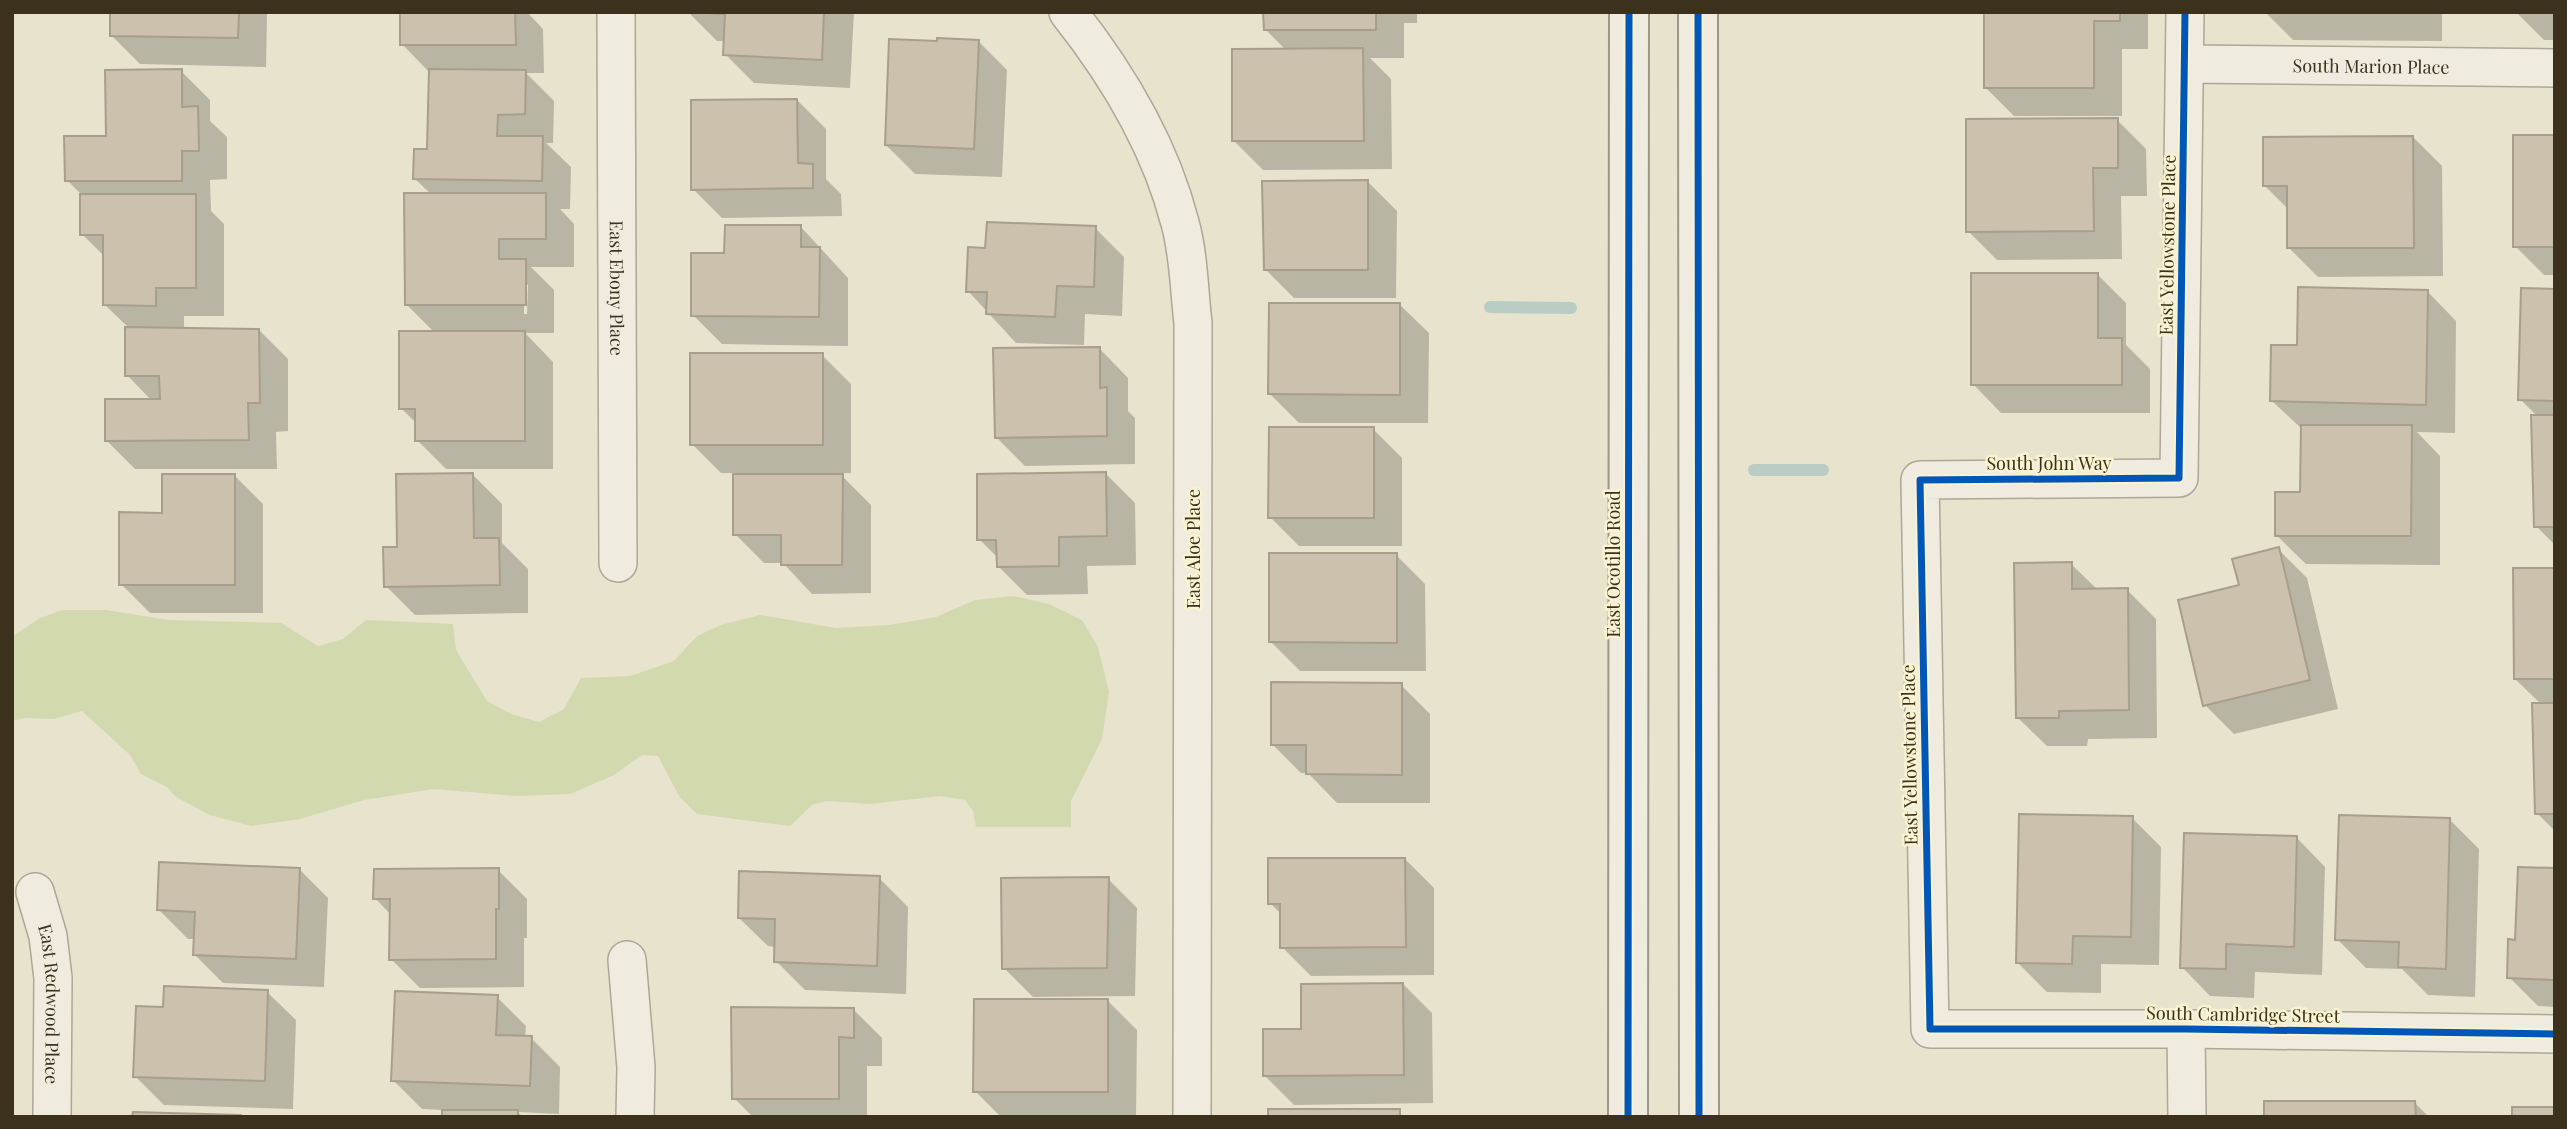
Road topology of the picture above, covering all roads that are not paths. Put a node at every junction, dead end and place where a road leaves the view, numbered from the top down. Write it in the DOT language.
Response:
graph roads {
  1 [pos="616,12"];
  2 [pos="1068,12"];
  3 [pos="1629,12"];
  4 [pos="1698,12"];
  5 [pos="2185,12"];
  6 [pos="2185,64"];
  7 [pos="2555,68"];
  8 [pos="2179,478"];
  9 [pos="1920,480"];
  10 [pos="618,563"];
  11 [pos="35,892"];
  12 [pos="627,960"];
  13 [pos="1930,1029"];
  14 [pos="2186,1029"];
  15 [pos="2555,1034"];
  16 [pos="52,1117"];
  17 [pos="635,1117"];
  18 [pos="1192,1117"];
  19 [pos="1628,1117"];
  20 [pos="1699,1117"];
  21 [pos="2187,1117"];
  1 -- 10 [label="street, East Ebony Place"];
  2 -- 18 [label="street, East Aloe Place"];
  3 -- 19 [label="main road, East Ocotillo Road"];
  4 -- 20 [label="main road"];
  5 -- 6 [label="street, East Yellowstone Place"];
  6 -- 7 [label="street, South Marion Place"];
  6 -- 8 [label="street, East Yellowstone Place"];
  8 -- 9 [label="street, South John Way"];
  9 -- 13 [label="street, East Yellowstone Place"];
  11 -- 16 [label="street, East Redwood Place"];
  12 -- 17 [label="street"];
  13 -- 14 [label="street, South Cambridge Street"];
  14 -- 15 [label="street, South Cambridge Street"];
  14 -- 21 [label="street"];
}
